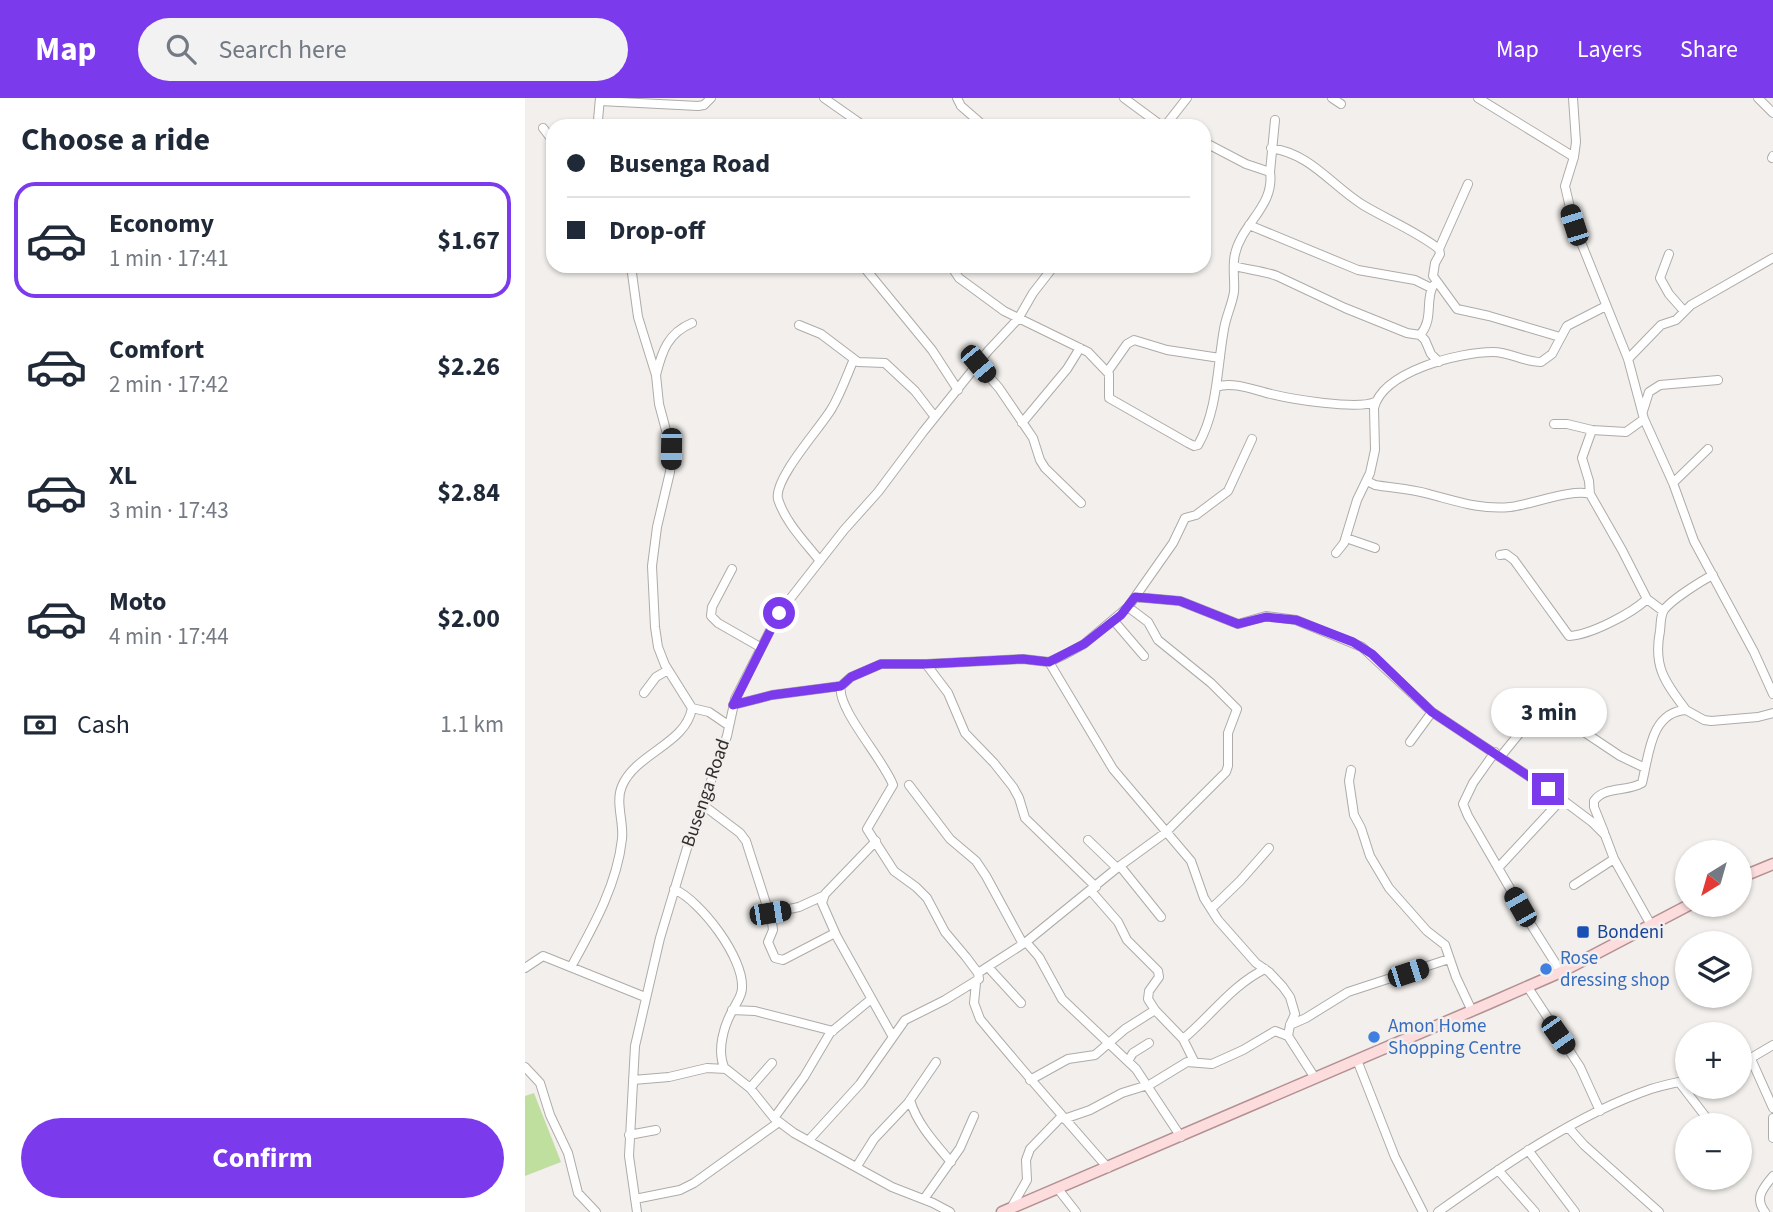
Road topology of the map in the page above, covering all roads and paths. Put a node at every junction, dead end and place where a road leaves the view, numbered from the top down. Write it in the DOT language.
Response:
graph roads {
  1 [pos="711,98"];
  2 [pos="957,98"];
  3 [pos="1124,98"];
  4 [pos="1187,98"];
  5 [pos="1332,98"];
  6 [pos="1478,98"];
  7 [pos="1573,98"];
  8 [pos="1758,98"];
  9 [pos="600,99"];
  10 [pos="828,99"];
  11 [pos="1341,104"];
  12 [pos="1773,113"];
  13 [pos="600,119"];
  14 [pos="854,119"];
  15 [pos="976,119"];
  16 [pos="1160,119"];
  17 [pos="1172,119"];
  18 [pos="1275,120"];
  19 [pos="543,128"];
  20 [pos="546,132"];
  21 [pos="1211,146"];
  22 [pos="1271,148"];
  23 [pos="1574,157"];
  24 [pos="1270,172"];
  25 [pos="1468,184"];
  26 [pos="1249,225"];
  27 [pos="1439,249"];
  28 [pos="1669,254"];
  29 [pos="1773,258"];
  30 [pos="1234,266"];
  31 [pos="632,273"];
  32 [pos="869,273"];
  33 [pos="957,273"];
  34 [pos="1049,273"];
  35 [pos="1435,287"];
  36 [pos="1606,306"];
  37 [pos="1684,311"];
  38 [pos="1018,319"];
  39 [pos="692,323"];
  40 [pos="799,325"];
  41 [pos="1420,335"];
  42 [pos="1560,337"];
  43 [pos="1080,348"];
  44 [pos="1220,358"];
  45 [pos="854,359"];
  46 [pos="1629,359"];
  47 [pos="1439,362"];
  48 [pos="978,364"];
  49 [pos="1108,372"];
  50 [pos="656,375"];
  51 [pos="1718,380"];
  52 [pos="1216,387"];
  53 [pos="958,390"];
  54 [pos="1375,402"];
  55 [pos="1644,416"];
  56 [pos="935,417"];
  57 [pos="1022,423"];
  58 [pos="1553,424"];
  59 [pos="1592,430"];
  60 [pos="1252,439"];
  61 [pos="1708,449"];
  62 [pos="1367,481"];
  63 [pos="1673,483"];
  64 [pos="1590,494"];
  65 [pos="1081,503"];
  66 [pos="1346,538"];
  67 [pos="1375,548"];
  68 [pos="1336,553"];
  69 [pos="1500,555"];
  70 [pos="820,561"];
  71 [pos="732,569"];
  72 [pos="1713,575"];
  73 [pos="1135,597"];
  74 [pos="1647,599"];
  75 [pos="1128,607"];
  76 [pos="1663,611"];
  77 [pos="1114,621"];
  78 [pos="761,647"];
  79 [pos="1144,656"];
  80 [pos="1049,662"];
  81 [pos="926,664"];
  82 [pos="667,670"];
  83 [pos="841,686"];
  84 [pos="644,692"];
  85 [pos="1773,694"];
  86 [pos="733,705"];
  87 [pos="692,708"];
  88 [pos="1686,710"];
  89 [pos="1432,712"];
  90 [pos="1773,713"];
  91 [pos="728,725"];
  92 [pos="1410,742"];
  93 [pos="1498,754"];
  94 [pos="1646,768"];
  95 [pos="1351,770"];
  96 [pos="909,785"];
  97 [pos="1562,799"];
  98 [pos="703,805"];
  99 [pos="1165,833"];
  100 [pos="1605,835"];
  101 [pos="1088,840"];
  102 [pos="876,841"];
  103 [pos="1269,848"];
  104 [pos="1614,859"];
  105 [pos="1773,864"];
  106 [pos="1118,867"];
  107 [pos="1498,867"];
  108 [pos="1752,873"];
  109 [pos="1574,885"];
  110 [pos="1093,889"];
  111 [pos="674,890"];
  112 [pos="825,894"];
  113 [pos="1211,909"];
  114 [pos="1675,912"];
  115 [pos="770,913"];
  116 [pos="1161,917"];
  117 [pos="1651,925"];
  118 [pos="835,933"];
  119 [pos="1024,943"];
  120 [pos="1449,959"];
  121 [pos="571,967"];
  122 [pos="988,967"];
  123 [pos="525,968"];
  124 [pos="1265,969"];
  125 [pos="1561,972"];
  126 [pos="977,978"];
  127 [pos="1527,986"];
  128 [pos="645,998"];
  129 [pos="870,1000"];
  130 [pos="1021,1003"];
  131 [pos="732,1010"];
  132 [pos="1155,1010"];
  133 [pos="1472,1011"];
  134 [pos="1290,1025"];
  135 [pos="833,1031"];
  136 [pos="893,1037"];
  137 [pos="1289,1037"];
  138 [pos="1183,1040"];
  139 [pos="1109,1042"];
  140 [pos="1149,1043"];
  141 [pos="1773,1045"];
  142 [pos="1752,1058"];
  143 [pos="1128,1060"];
  144 [pos="1357,1060"];
  145 [pos="1193,1061"];
  146 [pos="1752,1061"];
  147 [pos="936,1062"];
  148 [pos="772,1063"];
  149 [pos="525,1067"];
  150 [pos="726,1069"];
  151 [pos="1315,1078"];
  152 [pos="633,1080"];
  153 [pos="1030,1080"];
  154 [pos="1675,1083"];
  155 [pos="1147,1085"];
  156 [pos="750,1088"];
  157 [pos="909,1100"];
  158 [pos="1773,1108"];
  159 [pos="1600,1111"];
  160 [pos="974,1116"];
  161 [pos="1063,1118"];
  162 [pos="1773,1118"];
  163 [pos="777,1120"];
  164 [pos="1568,1127"];
  165 [pos="656,1130"];
  166 [pos="629,1135"];
  167 [pos="1181,1137"];
  168 [pos="1773,1138"];
  169 [pos="809,1140"];
  170 [pos="1528,1150"];
  171 [pos="951,1162"];
  172 [pos="857,1166"];
  173 [pos="1108,1168"];
  174 [pos="1498,1170"];
  175 [pos="1773,1176"];
  176 [pos="1058,1189"];
  177 [pos="635,1199"];
  178 [pos="924,1199"];
  179 [pos="1011,1210"];
  180 [pos="596,1212"];
  181 [pos="637,1212"];
  182 [pos="950,1212"];
  183 [pos="1076,1212"];
  184 [pos="1423,1212"];
  185 [pos="1439,1212"];
  186 [pos="1535,1212"];
  187 [pos="1575,1212"];
  188 [pos="1659,1212"];
  189 [pos="1765,1212"];
  1 -- 9 [label="street"];
  2 -- 15 [label="street"];
  3 -- 16 [label="street"];
  4 -- 17 [label="street"];
  5 -- 11 [label="street"];
  6 -- 23 [label="street"];
  7 -- 23 [label="street"];
  8 -- 12 [label="street"];
  9 -- 13 [label="street"];
  10 -- 14 [label="street"];
  18 -- 22 [label="street"];
  19 -- 20 [label="street"];
  21 -- 24 [label="street"];
  22 -- 24 [label="street"];
  22 -- 27 [label="street"];
  23 -- 36 [label="street"];
  24 -- 26 [label="street"];
  25 -- 27 [label="street"];
  26 -- 30 [label="street"];
  26 -- 35 [label="street"];
  27 -- 35 [label="street"];
  28 -- 37 [label="street"];
  29 -- 37 [label="street"];
  30 -- 41 [label="street"];
  30 -- 44 [label="street"];
  31 -- 50 [label="street"];
  32 -- 53 [label="street"];
  33 -- 38 [label="street"];
  34 -- 38 [label="street, Busenga Road"];
  35 -- 41 [label="street"];
  35 -- 42 [label="street"];
  36 -- 42 [label="street"];
  36 -- 46 [label="street"];
  37 -- 46 [label="street"];
  38 -- 43 [label="street"];
  38 -- 48 [label="street, Busenga Road"];
  39 -- 50 [label="street"];
  40 -- 45 [label="street"];
  41 -- 47 [label="street"];
  42 -- 47 [label="street"];
  43 -- 49 [label="street"];
  43 -- 57 [label="street"];
  44 -- 49 [label="street"];
  44 -- 52 [label="street"];
  45 -- 56 [label="street"];
  45 -- 70 [label="street"];
  46 -- 55 [label="street"];
  47 -- 54 [label="street"];
  48 -- 53 [label="street, Busenga Road"];
  48 -- 57 [label="street"];
  49 -- 52 [label="street"];
  50 -- 82 [label="street"];
  51 -- 55 [label="street"];
  52 -- 54 [label="street"];
  53 -- 56 [label="street, Busenga Road"];
  54 -- 62 [label="street"];
  55 -- 59 [label="street"];
  55 -- 63 [label="street"];
  56 -- 70 [label="street, Busenga Road"];
  57 -- 65 [label="street"];
  58 -- 59 [label="street"];
  59 -- 64 [label="street"];
  60 -- 73 [label="street"];
  61 -- 63 [label="street"];
  62 -- 64 [label="street"];
  62 -- 66 [label="street"];
  63 -- 72 [label="street"];
  64 -- 74 [label="street"];
  66 -- 67 [label="street"];
  66 -- 68 [label="street"];
  69 -- 74 [label="street"];
  70 -- 78 [label="street, Busenga Road"];
  71 -- 78 [label="street"];
  72 -- 76 [label="street"];
  72 -- 85 [label="street"];
  73 -- 75 [label="street"];
  73 -- 89 [label="street"];
  74 -- 76 [label="street"];
  75 -- 77 [label="street"];
  75 -- 99 [label="street"];
  76 -- 88 [label="street"];
  77 -- 79 [label="street"];
  77 -- 80 [label="street"];
  78 -- 86 [label="street, Busenga Road"];
  80 -- 81 [label="street"];
  80 -- 99 [label="street"];
  81 -- 83 [label="street"];
  81 -- 110 [label="street"];
  82 -- 84 [label="street"];
  82 -- 87 [label="street"];
  83 -- 86 [label="street"];
  83 -- 102 [label="street"];
  86 -- 91 [label="street, Busenga Road"];
  87 -- 91 [label="street"];
  87 -- 121 [label="street"];
  88 -- 90 [label="street"];
  88 -- 94 [label="street"];
  89 -- 92 [label="street"];
  89 -- 93 [label="street"];
  91 -- 98 [label="street, Busenga Road"];
  93 -- 94 [label="street"];
  93 -- 97 [label="street"];
  93 -- 107 [label="street"];
  94 -- 100 [label="street"];
  95 -- 120 [label="street"];
  96 -- 119 [label="street"];
  97 -- 100 [label="street"];
  97 -- 107 [label="street"];
  98 -- 111 [label="street, Busenga Road"];
  98 -- 115 [label="street"];
  99 -- 106 [label="street"];
  99 -- 113 [label="street"];
  100 -- 104 [label="street"];
  101 -- 106 [label="street"];
  102 -- 112 [label="street"];
  102 -- 126 [label="street"];
  103 -- 113 [label="street"];
  104 -- 109 [label="street"];
  104 -- 117 [label="street"];
  105 -- 108 [label="main road"];
  106 -- 110 [label="street"];
  106 -- 116 [label="street"];
  107 -- 125 [label="street"];
  110 -- 119 [label="street"];
  110 -- 132 [label="street"];
  111 -- 128 [label="street, Busenga Road"];
  111 -- 131 [label="street"];
  112 -- 115 [label="street"];
  112 -- 118 [label="street"];
  113 -- 124 [label="street"];
  114 -- 117 [label="main road"];
  115 -- 118 [label="street"];
  117 -- 125 [label="main road"];
  118 -- 129 [label="street"];
  119 -- 122 [label="street"];
  119 -- 139 [label="street"];
  120 -- 133 [label="street"];
  120 -- 134 [label="street"];
  121 -- 123 [label="street"];
  121 -- 128 [label="street"];
  122 -- 126 [label="street"];
  122 -- 130 [label="street"];
  124 -- 134 [label="street"];
  124 -- 138 [label="street"];
  125 -- 127 [label="main road"];
  126 -- 136 [label="street"];
  126 -- 153 [label="street"];
  127 -- 133 [label="main road"];
  127 -- 159 [label="street"];
  128 -- 152 [label="street, Busenga Road"];
  129 -- 135 [label="street"];
  129 -- 136 [label="street"];
  131 -- 135 [label="street"];
  131 -- 150 [label="street"];
  132 -- 138 [label="street"];
  132 -- 139 [label="street"];
  133 -- 144 [label="main road"];
  134 -- 137 [label="street"];
  135 -- 163 [label="street"];
  136 -- 169 [label="street"];
  137 -- 145 [label="street"];
  137 -- 151 [label="street"];
  138 -- 145 [label="street"];
  139 -- 143 [label="street"];
  139 -- 153 [label="street"];
  140 -- 143 [label="street"];
  141 -- 142 [label="street"];
  143 -- 155 [label="street"];
  144 -- 151 [label="main road"];
  144 -- 184 [label="street"];
  145 -- 155 [label="street"];
  146 -- 158 [label="street"];
  147 -- 157 [label="street"];
  148 -- 156 [label="street"];
  149 -- 180 [label="street"];
  150 -- 152 [label="street"];
  150 -- 156 [label="street"];
  151 -- 167 [label="main road"];
  152 -- 166 [label="street, Busenga Road"];
  153 -- 161 [label="street"];
  154 -- 159 [label="street"];
  155 -- 161 [label="street"];
  155 -- 167 [label="street"];
  156 -- 163 [label="street"];
  157 -- 171 [label="street"];
  157 -- 172 [label="street"];
  159 -- 164 [label="street"];
  160 -- 171 [label="street"];
  161 -- 173 [label="street"];
  161 -- 179 [label="street"];
  162 -- 168 [label="street"];
  163 -- 169 [label="street"];
  163 -- 177 [label="street"];
  164 -- 170 [label="street"];
  164 -- 188 [label="street"];
  165 -- 166 [label="street"];
  166 -- 177 [label="street, Busenga Road"];
  167 -- 173 [label="main road"];
  169 -- 172 [label="street"];
  170 -- 174 [label="street"];
  170 -- 187 [label="street"];
  171 -- 178 [label="street"];
  172 -- 178 [label="street"];
  173 -- 176 [label="main road"];
  174 -- 185 [label="street"];
  174 -- 186 [label="street"];
  175 -- 189 [label="street"];
  176 -- 179 [label="main road"];
  176 -- 183 [label="street"];
  177 -- 181 [label="street, Busenga Road"];
  178 -- 182 [label="street"];
}
